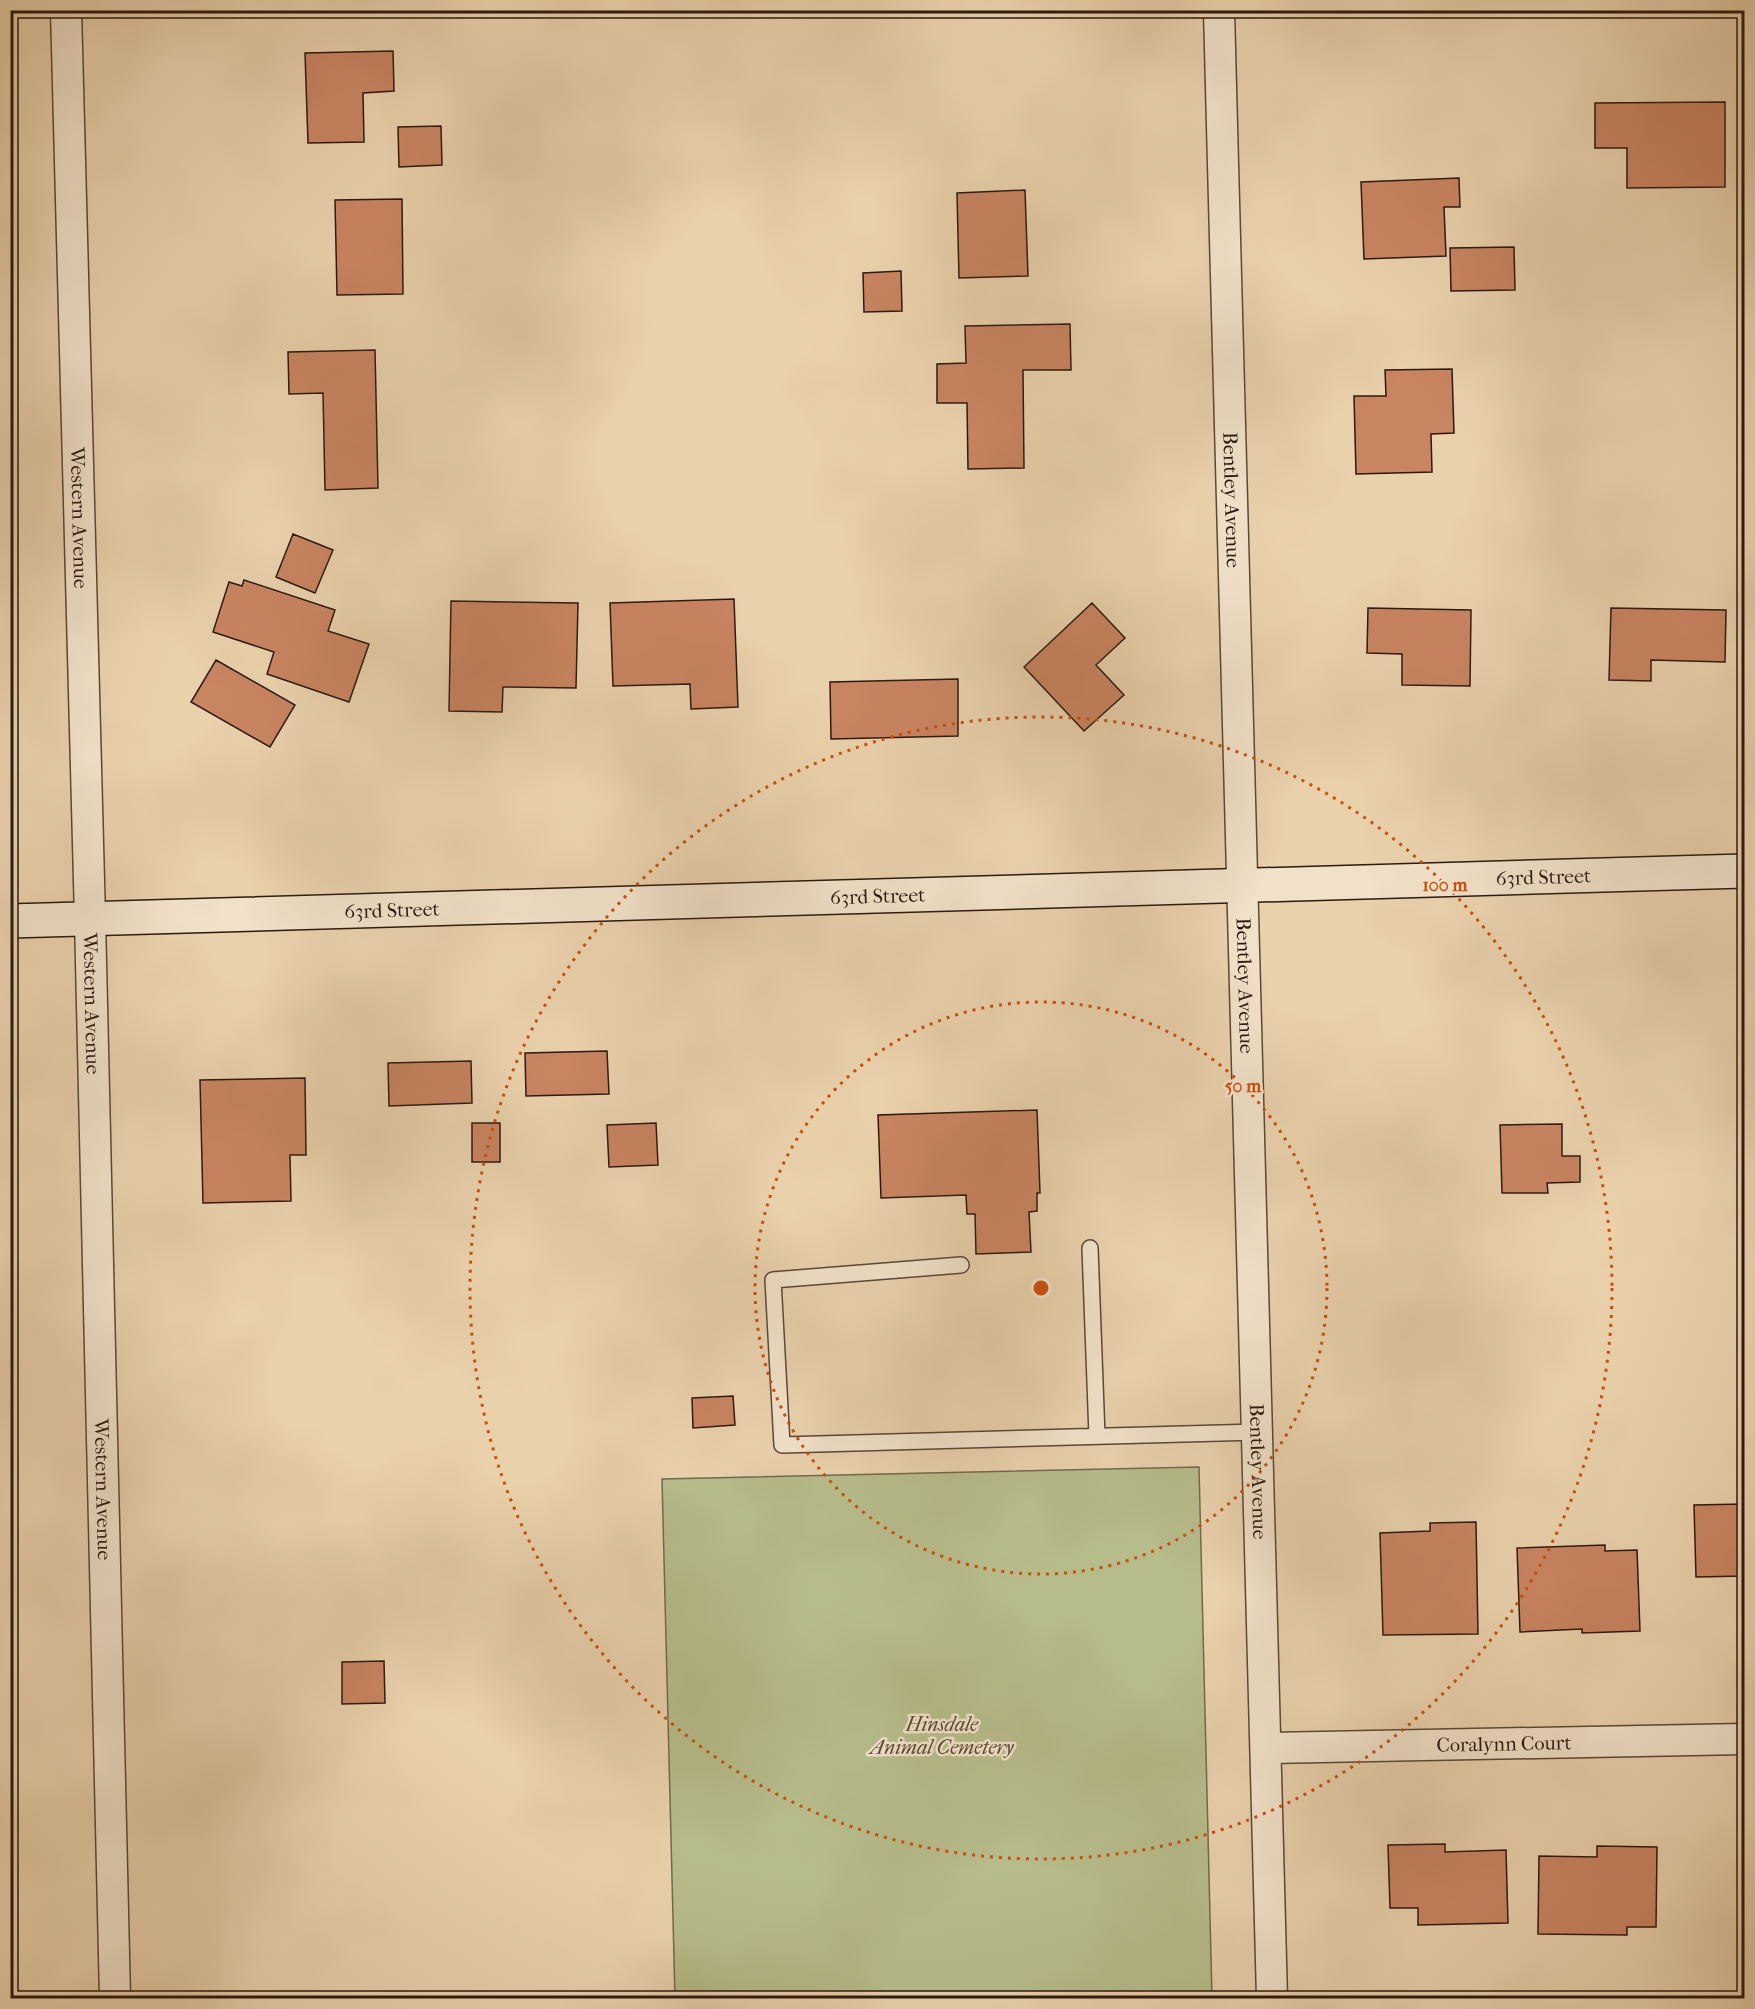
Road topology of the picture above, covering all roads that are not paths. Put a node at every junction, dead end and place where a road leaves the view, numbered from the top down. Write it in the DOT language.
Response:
graph roads {
  1 [pos="66,10"];
  2 [pos="1219,10"];
  3 [pos="1744,872"];
  4 [pos="1242,886"];
  5 [pos="90,919"];
  6 [pos="10,921"];
  7 [pos="1090,1248"];
  8 [pos="961,1265"];
  9 [pos="1258,1432"];
  10 [pos="1097,1436"];
  11 [pos="1744,1739"];
  12 [pos="1266,1748"];
  13 [pos="115,1998"];
  14 [pos="1272,1998"];
  1 -- 5 [label="street, Western Avenue"];
  2 -- 4 [label="street, Bentley Avenue"];
  3 -- 4 [label="main road, 63rd Street"];
  4 -- 5 [label="main road, 63rd Street"];
  4 -- 9 [label="street, Bentley Avenue"];
  5 -- 6 [label="main road, 63rd Street"];
  5 -- 13 [label="street, Western Avenue"];
  7 -- 10 [label="lane"];
  8 -- 10 [label="lane"];
  9 -- 10 [label="lane"];
  9 -- 12 [label="street, Bentley Avenue"];
  11 -- 12 [label="street, Coralynn Court"];
  12 -- 14 [label="street, Bentley Avenue"];
}
